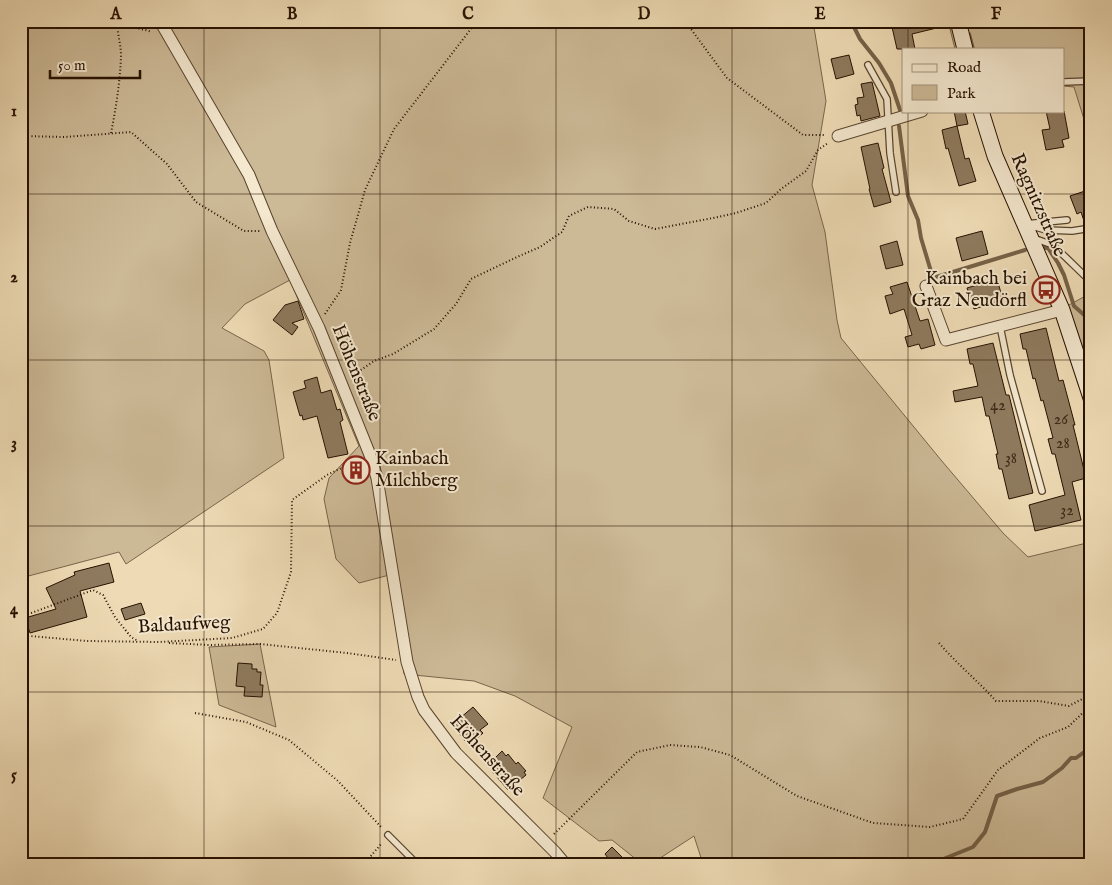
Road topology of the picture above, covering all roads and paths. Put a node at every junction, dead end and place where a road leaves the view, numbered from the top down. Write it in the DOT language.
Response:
graph roads {
  1 [pos="108,21"];
  2 [pos="160,21"];
  3 [pos="477,21"];
  4 [pos="685,21"];
  5 [pos="958,21"];
  6 [pos="117,25"];
  7 [pos="169,38"];
  8 [pos="965,48"];
  9 [pos="868,65"];
  10 [pos="1091,81"];
  11 [pos="1064,82"];
  12 [pos="919,112"];
  13 [pos="981,112"];
  14 [pos="888,121"];
  15 [pos="111,133"];
  16 [pos="21,136"];
  17 [pos="838,136"];
  18 [pos="896,192"];
  19 [pos="1067,220"];
  20 [pos="1091,228"];
  21 [pos="1028,230"];
  22 [pos="272,231"];
  23 [pos="1091,280"];
  24 [pos="926,286"];
  25 [pos="1062,310"];
  26 [pos="1000,326"];
  27 [pos="319,328"];
  28 [pos="341,383"];
  29 [pos="1091,398"];
  30 [pos="370,455"];
  31 [pos="1042,491"];
  32 [pos="21,622"];
  33 [pos="21,628"];
  34 [pos="1091,630"];
  35 [pos="30,636"];
  36 [pos="21,637"];
  37 [pos="140,642"];
  38 [pos="159,642"];
  39 [pos="939,643"];
  40 [pos="1091,650"];
  41 [pos="407,662"];
  42 [pos="1091,678"];
  43 [pos="1091,705"];
  44 [pos="195,713"];
  45 [pos="388,835"];
  46 [pos="545,842"];
  47 [pos="364,864"];
  48 [pos="417,864"];
  49 [pos="565,864"];
  1 -- 6 [label="path"];
  2 -- 7 [label="street, Höhenstraße"];
  3 -- 27 [label="path"];
  4 -- 17 [label="path"];
  5 -- 8 [label="main road"];
  6 -- 7 [label="path"];
  6 -- 15 [label="path"];
  7 -- 22 [label="street, Höhenstraße"];
  9 -- 14 [label="lane"];
  10 -- 11 [label="lane"];
  12 -- 14 [label="street"];
  13 -- 21 [label="main road, Ragnitzstraße"];
  14 -- 17 [label="street"];
  14 -- 18 [label="lane"];
  15 -- 16 [label="path"];
  15 -- 22 [label="path"];
  17 -- 28 [label="path"];
  19 -- 21 [label="lane"];
  20 -- 21 [label="lane"];
  21 -- 23 [label="lane"];
  21 -- 25 [label="main road, Ragnitzstraße"];
  22 -- 27 [label="street, Höhenstraße"];
  24 -- 26 [label="street"];
  25 -- 26 [label="street"];
  25 -- 29 [label="main road, Ragnitzstraße"];
  26 -- 31 [label="lane"];
  27 -- 28 [label="street, Höhenstraße"];
  28 -- 30 [label="street, Höhenstraße"];
  30 -- 38 [label="path, Baldaufweg"];
  30 -- 41 [label="street, Höhenstraße"];
  32 -- 37 [label="path"];
  33 -- 35 [label="path"];
  34 -- 40 [label="path"];
  35 -- 36 [label="path, Baldaufweg"];
  35 -- 37 [label="path, Baldaufweg"];
  37 -- 38 [label="path, Baldaufweg"];
  38 -- 41 [label="path"];
  39 -- 42 [label="path"];
  41 -- 46 [label="street, Höhenstraße"];
  43 -- 46 [label="path"];
  44 -- 45 [label="path"];
  45 -- 47 [label="path"];
  45 -- 48 [label="lane"];
  46 -- 49 [label="street, Höhenstraße"];
}
